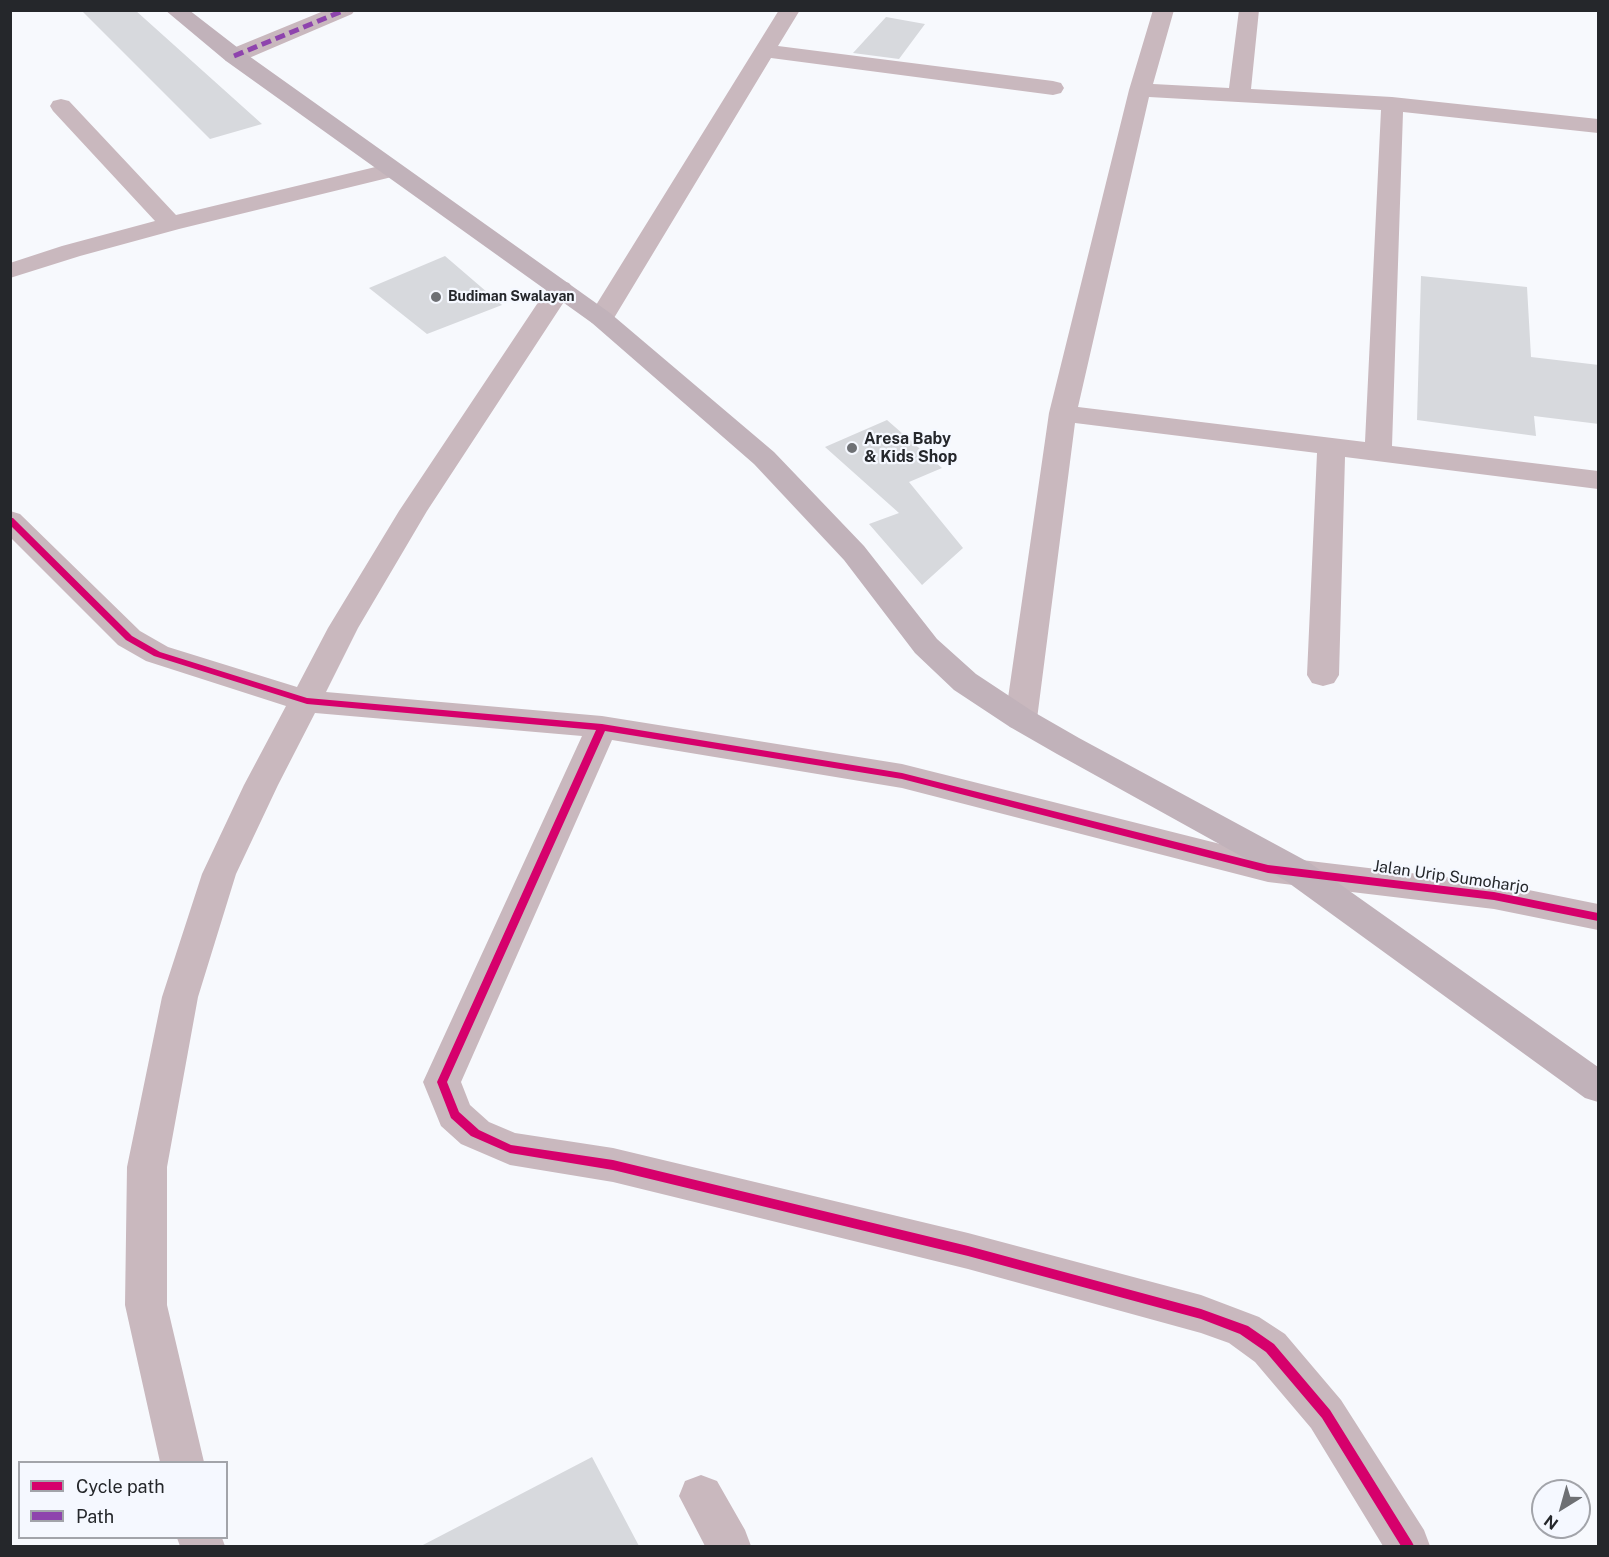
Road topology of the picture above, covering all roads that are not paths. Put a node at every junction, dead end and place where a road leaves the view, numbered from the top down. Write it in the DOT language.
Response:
graph roads {
  1 [pos="175,10"];
  2 [pos="345,10"];
  3 [pos="790,10"];
  4 [pos="1164,10"];
  5 [pos="1249,10"];
  6 [pos="765,51"];
  7 [pos="234,56"];
  8 [pos="1053,88"];
  9 [pos="1140,90"];
  10 [pos="1239,96"];
  11 [pos="1392,104"];
  12 [pos="61,106"];
  13 [pos="1599,126"];
  14 [pos="392,170"];
  15 [pos="171,224"];
  16 [pos="10,271"];
  17 [pos="560,288"];
  18 [pos="601,318"];
  19 [pos="1063,413"];
  20 [pos="1331,446"];
  21 [pos="1378,453"];
  22 [pos="1599,480"];
  23 [pos="10,520"];
  24 [pos="1323,675"];
  25 [pos="307,701"];
  26 [pos="1021,719"];
  27 [pos="602,727"];
  28 [pos="1298,872"];
  29 [pos="1599,917"];
  30 [pos="1599,1087"];
  31 [pos="182,1461"];
  32 [pos="701,1496"];
  33 [pos="729,1546"];
  34 [pos="1408,1546"];
  1 -- 7 [label="highway"];
  2 -- 7 [label="street"];
  3 -- 6 [label="street"];
  4 -- 9 [label="street"];
  5 -- 10 [label="street"];
  6 -- 8 [label="street"];
  6 -- 18 [label="street"];
  7 -- 14 [label="highway"];
  9 -- 10 [label="street"];
  9 -- 19 [label="street"];
  10 -- 11 [label="street"];
  11 -- 13 [label="street"];
  11 -- 21 [label="street"];
  12 -- 15 [label="street"];
  14 -- 15 [label="street"];
  14 -- 17 [label="highway"];
  15 -- 16 [label="street"];
  17 -- 18 [label="highway"];
  17 -- 25 [label="street"];
  18 -- 26 [label="highway"];
  19 -- 20 [label="street"];
  19 -- 26 [label="street"];
  20 -- 21 [label="street"];
  20 -- 24 [label="street"];
  21 -- 22 [label="street"];
  23 -- 25 [label="street, Jalan Urip Sumoharjo"];
  25 -- 27 [label="street, Jalan Urip Sumoharjo"];
  25 -- 31 [label="street"];
  26 -- 28 [label="highway"];
  27 -- 28 [label="street, Jalan Urip Sumoharjo"];
  27 -- 34 [label="street"];
  28 -- 29 [label="street, Jalan Urip Sumoharjo"];
  28 -- 30 [label="highway"];
  32 -- 33 [label="street"];
}
